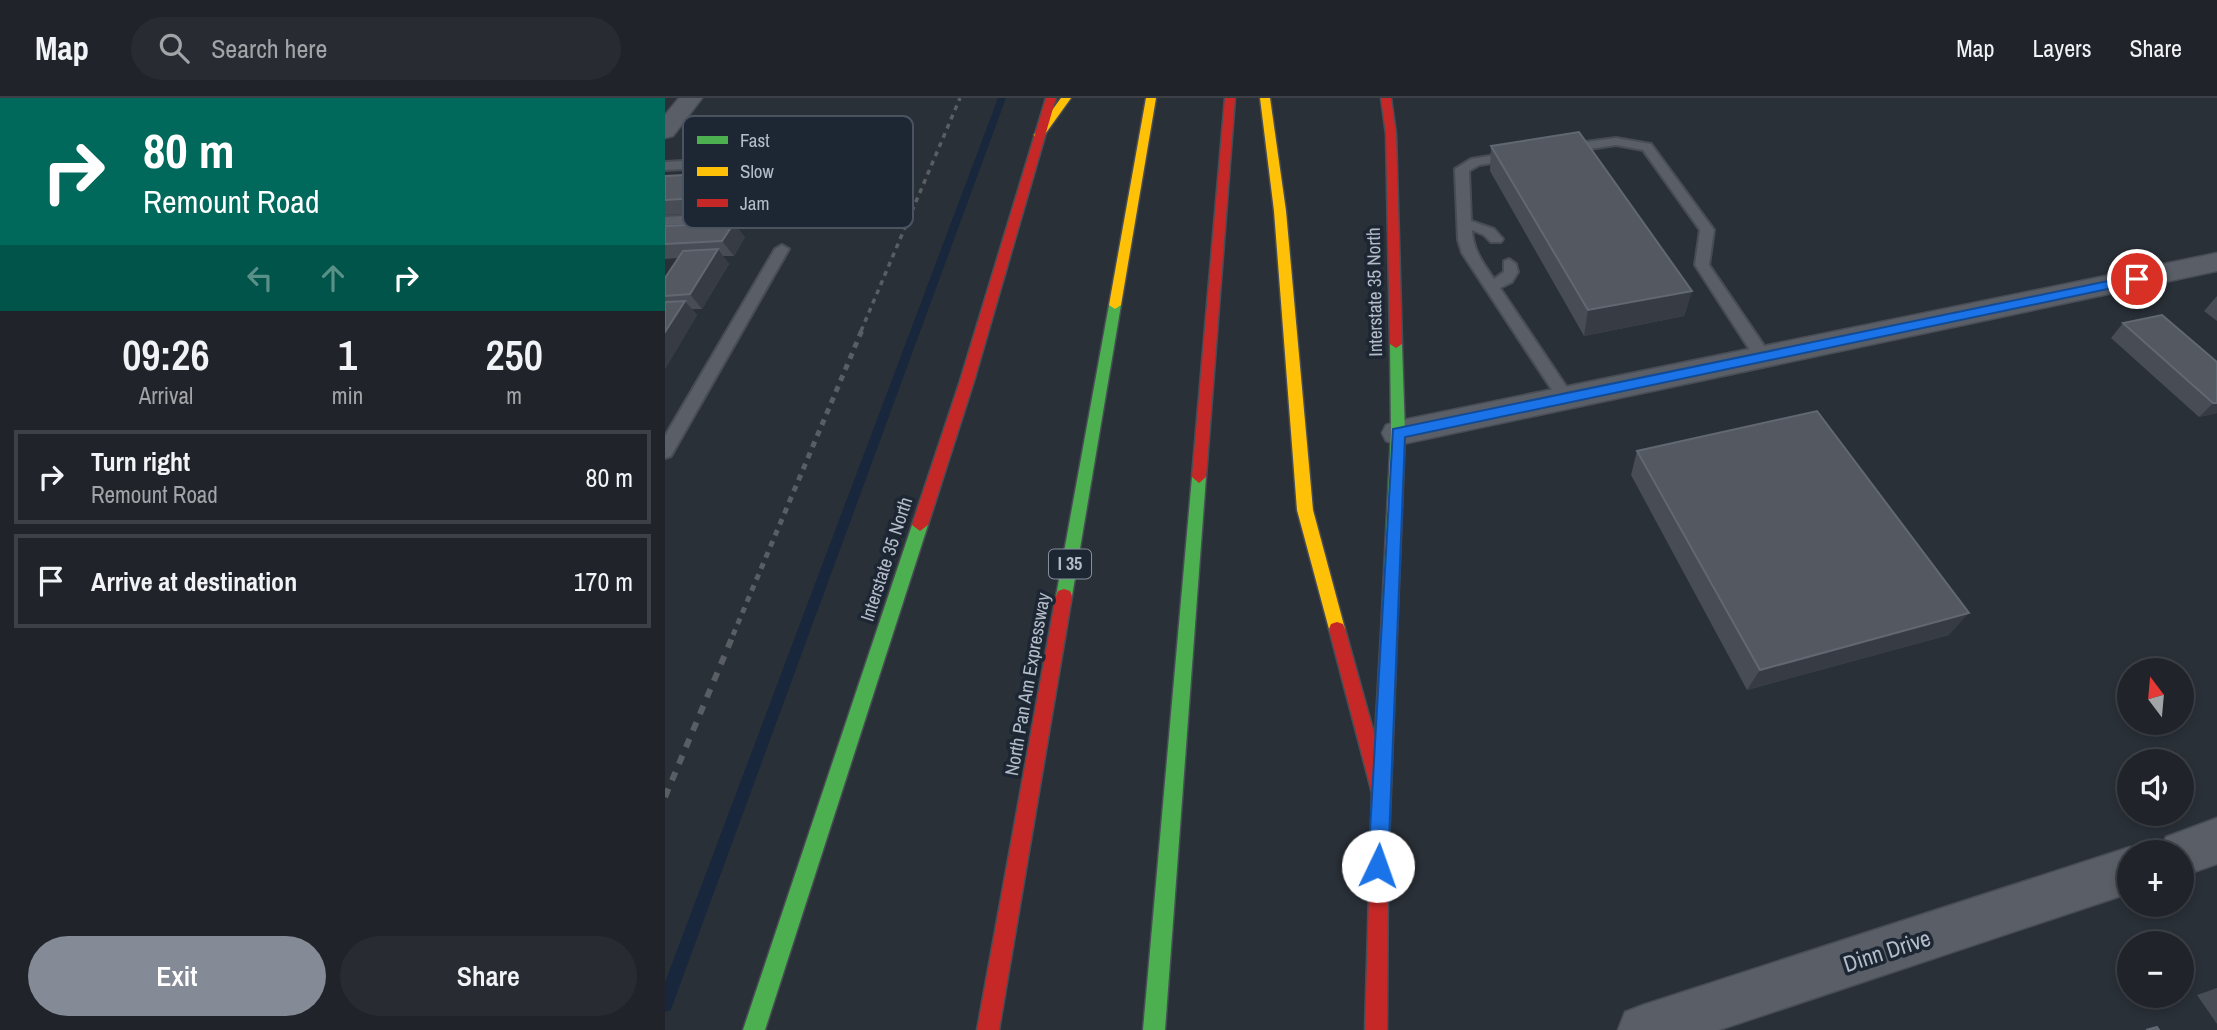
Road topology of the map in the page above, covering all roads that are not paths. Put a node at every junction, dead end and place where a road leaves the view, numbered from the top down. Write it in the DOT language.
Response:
graph roads {
  1 [pos="691,98"];
  2 [pos="1051,98"];
  3 [pos="1066,98"];
  4 [pos="1151,98"];
  5 [pos="1230,98"];
  6 [pos="1265,98"];
  7 [pos="1386,98"];
  8 [pos="665,131"];
  9 [pos="1039,135"];
  10 [pos="1553,150"];
  11 [pos="1527,154"];
  12 [pos="683,165"];
  13 [pos="665,166"];
  14 [pos="683,220"];
  15 [pos="665,221"];
  16 [pos="1464,223"];
  17 [pos="1496,239"];
  18 [pos="782,249"];
  19 [pos="2217,262"];
  20 [pos="1509,264"];
  21 [pos="1491,287"];
  22 [pos="1763,357"];
  23 [pos="1566,398"];
  24 [pos="1398,433"];
  25 [pos="665,451"];
  26 [pos="1382,795"];
  27 [pos="2217,841"];
  28 [pos="2194,849"];
  29 [pos="2117,874"];
  30 [pos="754,1030"];
  31 [pos="988,1030"];
  32 [pos="1154,1030"];
  33 [pos="1375,1030"];
  34 [pos="1643,1030"];
  1 -- 8 [label="street"];
  2 -- 9 [label="main road, Interstate 35 North"];
  3 -- 9 [label="main road"];
  4 -- 31 [label="main road, North Pan Am Expressway / I 35"];
  5 -- 32 [label="main road"];
  6 -- 26 [label="main road"];
  7 -- 24 [label="main road, Interstate 35 North"];
  9 -- 30 [label="main road, Interstate 35 North"];
  10 -- 22 [label="lane"];
  11 -- 16 [label="lane"];
  12 -- 13 [label="lane"];
  14 -- 15 [label="lane"];
  16 -- 17 [label="lane"];
  16 -- 21 [label="lane"];
  18 -- 25 [label="lane"];
  19 -- 22 [label="street"];
  20 -- 21 [label="lane"];
  21 -- 23 [label="lane"];
  22 -- 23 [label="street"];
  23 -- 24 [label="street"];
  24 -- 26 [label="main road, Interstate 35 North"];
  26 -- 33 [label="main road, Interstate 35 North"];
  27 -- 28 [label="street"];
  29 -- 34 [label="street, Dinn Drive"];
}
